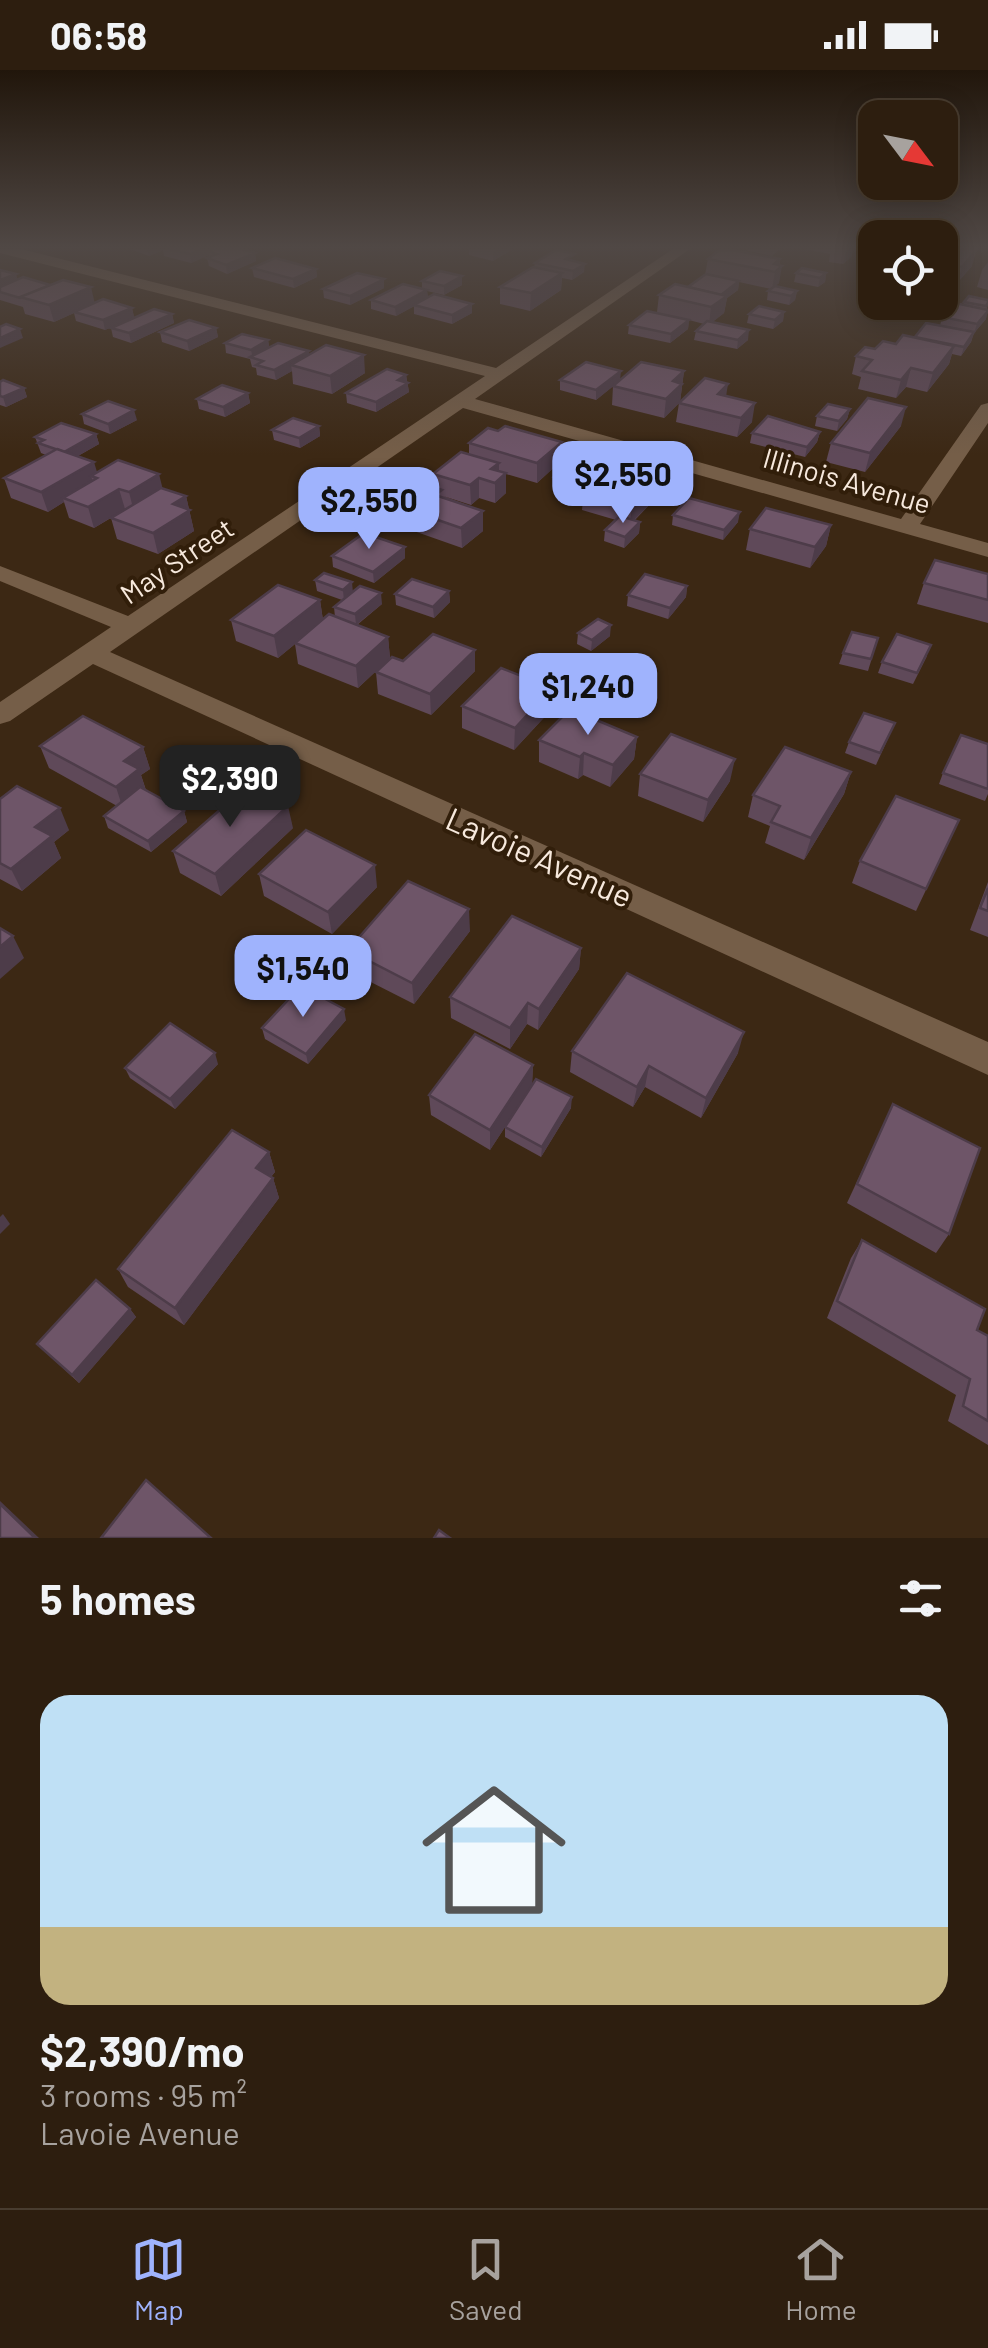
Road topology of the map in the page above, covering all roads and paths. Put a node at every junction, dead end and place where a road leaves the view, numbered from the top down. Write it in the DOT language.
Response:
graph roads {
  1 [pos="274,318"];
  2 [pos="582,318"];
  3 [pos="498,374"];
  4 [pos="460,401"];
  5 [pos="988,409"];
  6 [pos="908,526"];
  7 [pos="988,550"];
  8 [pos="0,574"];
  9 [pos="130,626"];
  10 [pos="91,654"];
  11 [pos="0,715"];
  12 [pos="988,1060"];
  1 -- 3 [label="street"];
  2 -- 3 [label="street, May Street"];
  3 -- 4 [label="street, May Street"];
  4 -- 6 [label="street, Illinois Avenue"];
  4 -- 9 [label="street, May Street"];
  5 -- 6 [label="street"];
  6 -- 7 [label="street, Illinois Avenue"];
  8 -- 9 [label="street"];
  9 -- 10 [label="street, May Street"];
  10 -- 11 [label="street, May Street"];
  10 -- 12 [label="street, Lavoie Avenue"];
}
